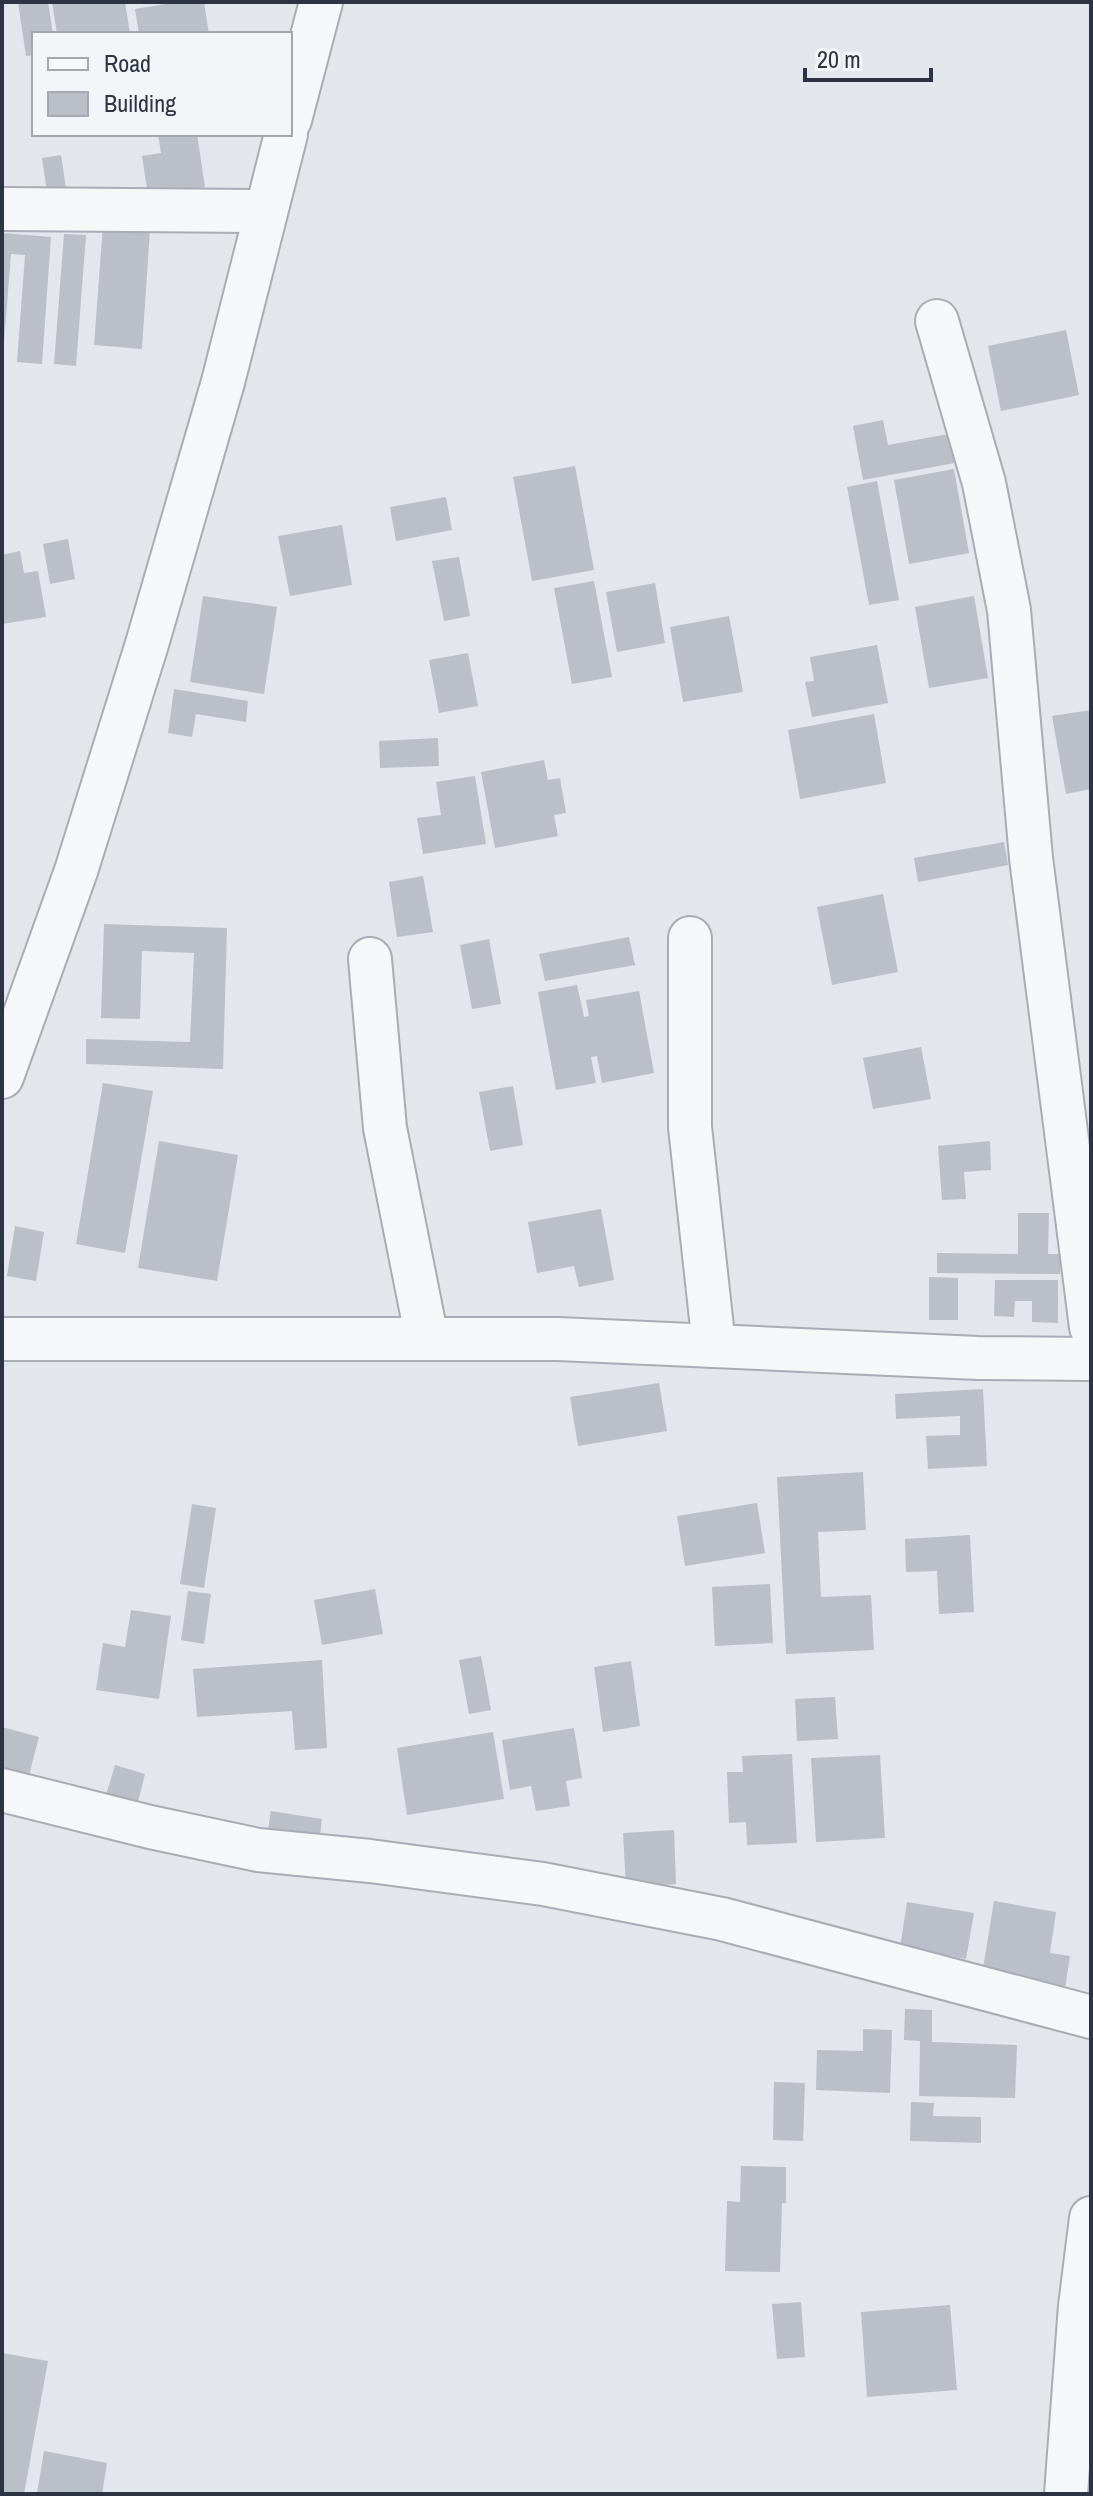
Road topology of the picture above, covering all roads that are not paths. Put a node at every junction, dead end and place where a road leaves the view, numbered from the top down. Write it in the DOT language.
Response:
graph roads {
  1 [pos="321,2"];
  2 [pos="292,112"];
  3 [pos="285,136"];
  4 [pos="2,209"];
  5 [pos="266,211"];
  6 [pos="937,321"];
  7 [pos="690,938"];
  8 [pos="370,959"];
  9 [pos="2,1077"];
  10 [pos="1091,1327"];
  11 [pos="2,1339"];
  12 [pos="427,1339"];
  13 [pos="714,1346"];
  14 [pos="1091,1359"];
  15 [pos="2,1790"];
  16 [pos="1091,2017"];
  17 [pos="1091,2218"];
  18 [pos="1066,2494"];
  1 -- 2 [label="street"];
  3 -- 5 [label="street"];
  4 -- 5 [label="street"];
  5 -- 9 [label="street"];
  6 -- 10 [label="street"];
  7 -- 13 [label="street"];
  8 -- 12 [label="street"];
  11 -- 12 [label="street"];
  12 -- 13 [label="street"];
  13 -- 14 [label="street"];
  15 -- 16 [label="street"];
  17 -- 18 [label="street"];
}
